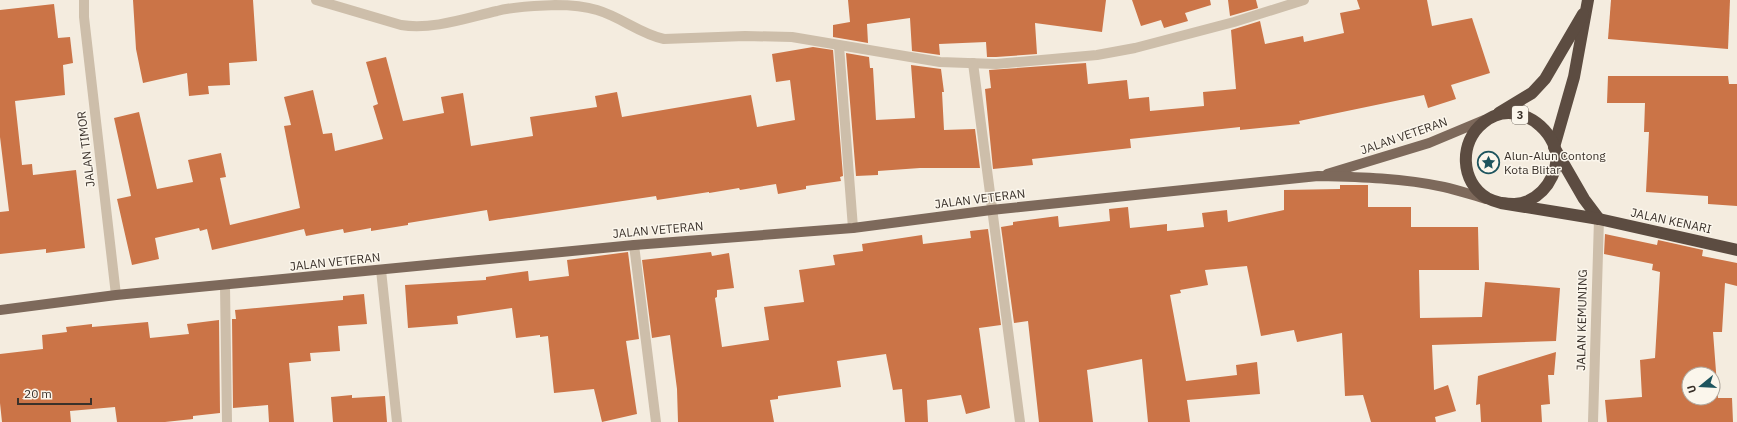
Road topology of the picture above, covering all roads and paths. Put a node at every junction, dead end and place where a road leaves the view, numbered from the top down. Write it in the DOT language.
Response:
graph roads {
  1 [pos="84,0"];
  2 [pos="316,0"];
  3 [pos="1304,0"];
  4 [pos="1588,2"];
  5 [pos="839,49"];
  6 [pos="973,63"];
  7 [pos="1496,115"];
  8 [pos="1554,146"];
  9 [pos="1318,176"];
  10 [pos="1501,204"];
  11 [pos="991,210"];
  12 [pos="1599,220"];
  13 [pos="853,228"];
  14 [pos="634,245"];
  15 [pos="1737,250"];
  16 [pos="381,270"];
  17 [pos="225,286"];
  18 [pos="116,295"];
  19 [pos="0,310"];
  20 [pos="227,422"];
  21 [pos="396,422"];
  22 [pos="656,422"];
  23 [pos="1020,422"];
  24 [pos="1593,422"];
  1 -- 18 [label="street, JALAN TIMOR"];
  2 -- 5 [label="street"];
  3 -- 6 [label="street"];
  4 -- 7 [label="highway, 3"];
  4 -- 8 [label="highway, 3"];
  5 -- 6 [label="street"];
  5 -- 13 [label="street"];
  6 -- 11 [label="street"];
  7 -- 8 [label="highway, 3"];
  7 -- 9 [label="main road, JALAN VETERAN"];
  7 -- 10 [label="highway, 3"];
  8 -- 10 [label="highway, 3"];
  8 -- 12 [label="highway, 3"];
  9 -- 10 [label="main road, JALAN VETERAN"];
  9 -- 11 [label="main road, JALAN VETERAN"];
  10 -- 12 [label="highway, 3"];
  11 -- 13 [label="main road, JALAN VETERAN"];
  11 -- 23 [label="street"];
  12 -- 15 [label="highway, JALAN KENARI / 3"];
  12 -- 24 [label="street, JALAN KEMUNING"];
  13 -- 14 [label="main road, JALAN VETERAN"];
  14 -- 16 [label="main road, JALAN VETERAN"];
  14 -- 22 [label="street"];
  16 -- 17 [label="main road, JALAN VETERAN"];
  16 -- 21 [label="street"];
  17 -- 18 [label="main road, JALAN VETERAN"];
  17 -- 20 [label="street"];
  18 -- 19 [label="main road, JALAN VETERAN"];
}
